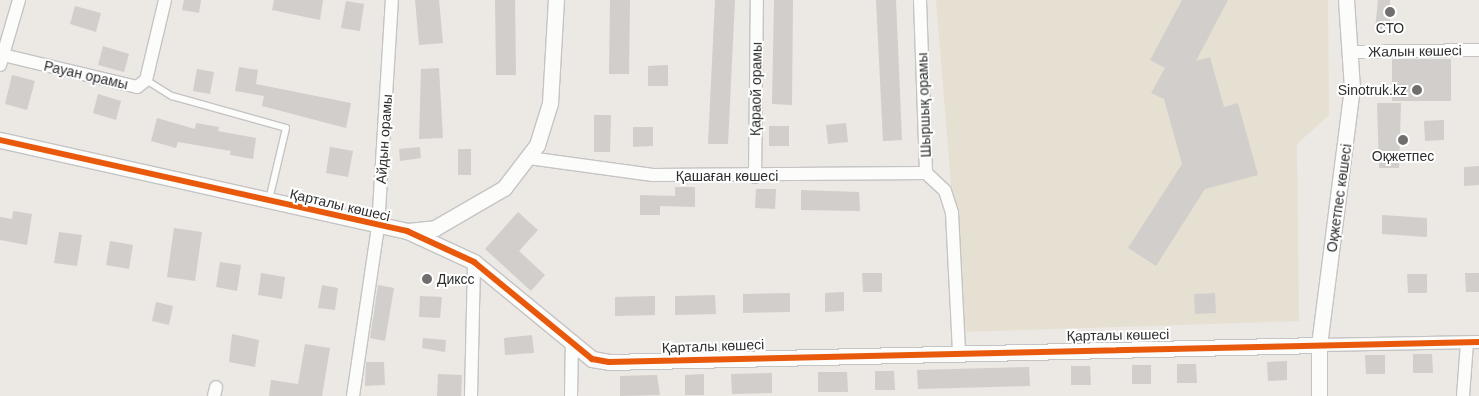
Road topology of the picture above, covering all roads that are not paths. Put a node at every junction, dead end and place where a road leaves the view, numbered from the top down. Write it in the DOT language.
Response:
graph roads {
  1 [pos="19,0"];
  2 [pos="165,0"];
  3 [pos="392,0"];
  4 [pos="556,0"];
  5 [pos="757,0"];
  6 [pos="920,0"];
  7 [pos="1346,0"];
  8 [pos="1479,50"];
  9 [pos="1350,52"];
  10 [pos="1,60"];
  11 [pos="146,80"];
  12 [pos="0,140"];
  13 [pos="529,158"];
  14 [pos="926,174"];
  15 [pos="755,177"];
  16 [pos="269,201"];
  17 [pos="378,228"];
  18 [pos="406,231"];
  19 [pos="474,262"];
  20 [pos="572,342"];
  21 [pos="1473,342"];
  22 [pos="1319,345"];
  23 [pos="959,350"];
  24 [pos="354,396"];
  25 [pos="471,396"];
  26 [pos="572,396"];
  27 [pos="1319,396"];
  28 [pos="1462,396"];
  1 -- 10 [label="street, Рауан орамы"];
  2 -- 11 [label="street, Рауан орамы"];
  3 -- 17 [label="street, Айдын орамы"];
  4 -- 13 [label="street"];
  5 -- 15 [label="street, Қараой орамы"];
  6 -- 14 [label="street, Шыршық орамы"];
  7 -- 9 [label="street, Оқжетпес көшесі"];
  8 -- 9 [label="street, Жалын көшесі"];
  9 -- 22 [label="street, Оқжетпес көшесі"];
  10 -- 11 [label="street, Рауан орамы"];
  11 -- 16 [label="lane"];
  12 -- 16 [label="street, Қарталы көшесі"];
  13 -- 15 [label="street, Қашаған көшесі"];
  13 -- 18 [label="street"];
  14 -- 15 [label="street, Қашаған көшесі"];
  14 -- 23 [label="street, Шыршық орамы"];
  16 -- 17 [label="street, Қарталы көшесі"];
  17 -- 18 [label="street, Қарталы көшесі"];
  17 -- 24 [label="street, Айдын орамы"];
  18 -- 19 [label="street, Қарталы көшесі"];
  19 -- 20 [label="street, Қарталы көшесі"];
  19 -- 25 [label="street"];
  20 -- 23 [label="street, Қарталы көшесі"];
  20 -- 26 [label="street"];
  21 -- 22 [label="street, Қарталы көшесі"];
  21 -- 28 [label="street"];
  22 -- 23 [label="street, Қарталы көшесі"];
  22 -- 27 [label="street, Оқжетпес көшесі"];
}
